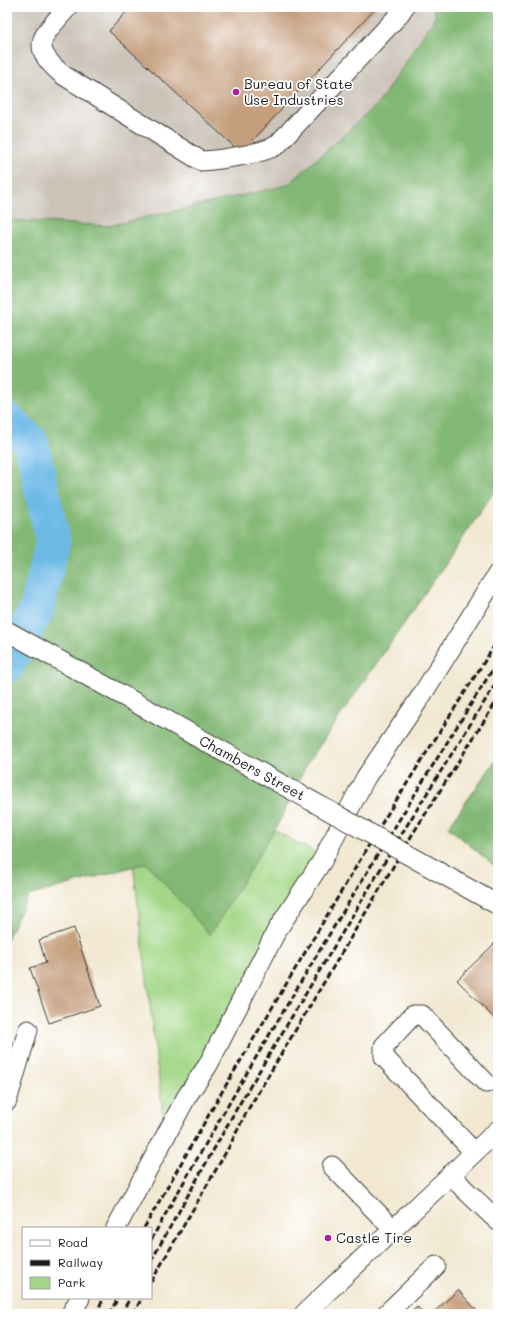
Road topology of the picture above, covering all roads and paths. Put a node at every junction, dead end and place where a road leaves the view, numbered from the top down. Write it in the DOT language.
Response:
graph roads {
  1 [pos="68,7"];
  2 [pos="404,7"];
  3 [pos="498,573"];
  4 [pos="7,632"];
  5 [pos="498,905"];
  6 [pos="28,1030"];
  7 [pos="486,1083"];
  8 [pos="7,1101"];
  9 [pos="498,1130"];
  10 [pos="474,1152"];
  11 [pos="332,1166"];
  12 [pos="451,1174"];
  13 [pos="498,1221"];
  14 [pos="117,1227"];
  15 [pos="393,1229"];
  16 [pos="436,1266"];
  17 [pos="79,1299"];
  18 [pos="71,1314"];
  19 [pos="304,1314"];
  20 [pos="386,1314"];
  1 -- 2 [label="street"];
  3 -- 14 [label="street"];
  4 -- 5 [label="street, Chambers Street, bridge"];
  6 -- 8 [label="street"];
  7 -- 10 [label="street"];
  9 -- 10 [label="street"];
  10 -- 12 [label="street"];
  11 -- 15 [label="street"];
  12 -- 13 [label="street"];
  12 -- 15 [label="street"];
  15 -- 19 [label="street"];
  16 -- 20 [label="street"];
  17 -- 18 [label="street"];
}
